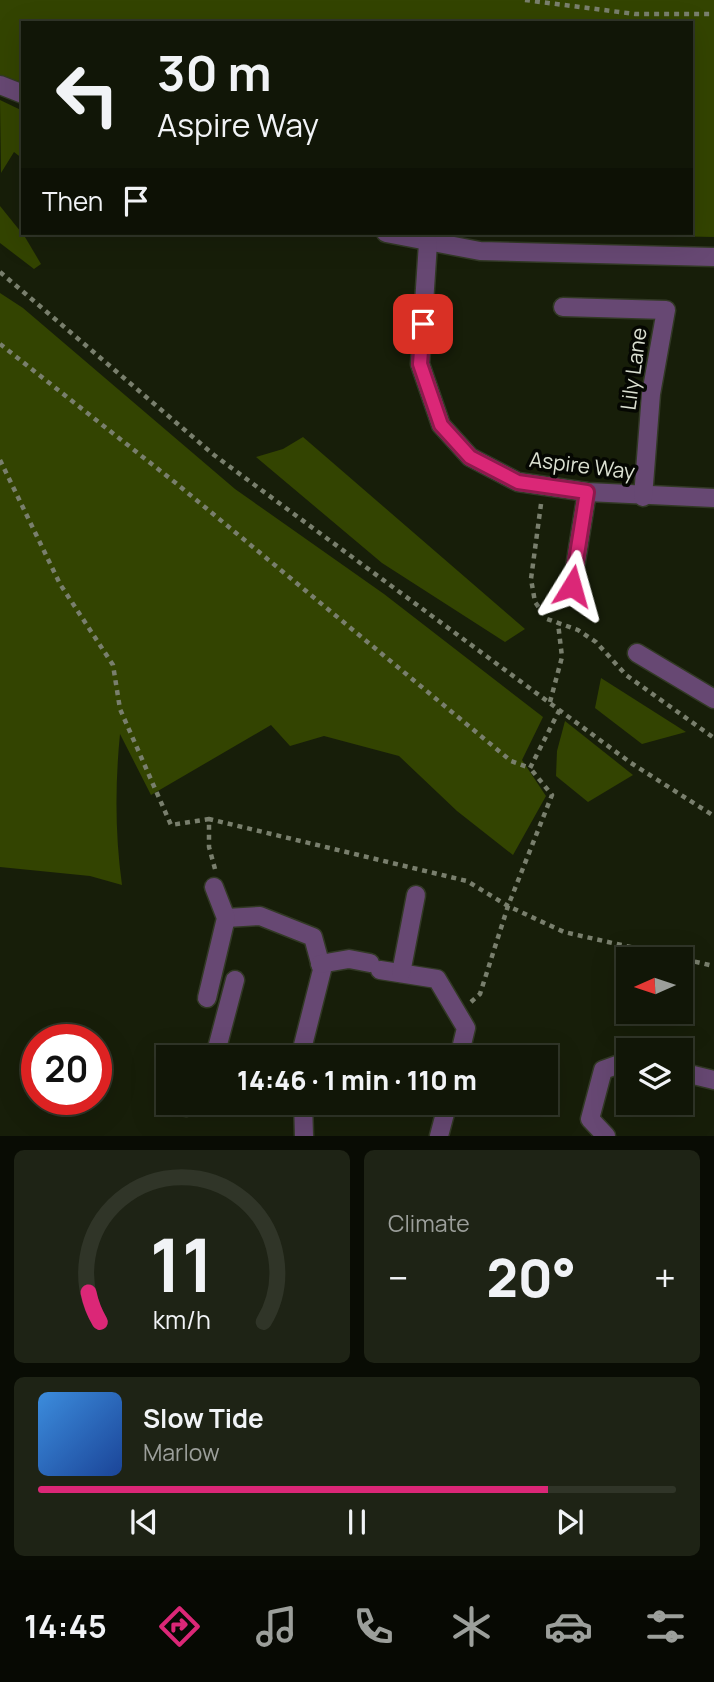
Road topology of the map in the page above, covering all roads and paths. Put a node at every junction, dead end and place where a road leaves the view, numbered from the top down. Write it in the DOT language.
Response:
graph roads {
  1 [pos="526,0"];
  2 [pos="714,14"];
  3 [pos="0,85"];
  4 [pos="21,93"];
  5 [pos="394,235"];
  6 [pos="428,243"];
  7 [pos="714,257"];
  8 [pos="0,272"];
  9 [pos="562,307"];
  10 [pos="0,344"];
  11 [pos="0,460"];
  12 [pos="544,486"];
  13 [pos="587,492"];
  14 [pos="643,497"];
  15 [pos="714,498"];
  16 [pos="572,586"];
  17 [pos="558,623"];
  18 [pos="637,653"];
  19 [pos="714,699"];
  20 [pos="550,702"];
  21 [pos="560,709"];
  22 [pos="714,738"];
  23 [pos="530,768"];
  24 [pos="714,816"];
  25 [pos="209,819"];
  26 [pos="209,847"];
  27 [pos="214,887"];
  28 [pos="416,895"];
  29 [pos="508,906"];
  30 [pos="226,918"];
  31 [pos="320,964"];
  32 [pos="714,966"];
  33 [pos="401,973"];
  34 [pos="235,980"];
  35 [pos="207,998"];
  36 [pos="455,1015"];
  37 [pos="218,1045"];
  38 [pos="303,1045"];
  39 [pos="462,1045"];
  40 [pos="616,1065"];
  41 [pos="693,1075"];
  42 [pos="714,1080"];
  43 [pos="303,1115"];
  44 [pos="445,1115"];
  45 [pos="304,1136"];
  46 [pos="439,1136"];
  47 [pos="606,1136"];
  1 -- 2 [label="path"];
  3 -- 4 [label="street"];
  5 -- 6 [label="street"];
  6 -- 7 [label="street"];
  6 -- 12 [label="street, Aspire Way"];
  8 -- 20 [label="path"];
  9 -- 14 [label="street, Lily Lane"];
  10 -- 23 [label="path"];
  11 -- 25 [label="path"];
  12 -- 13 [label="street, Aspire Way"];
  12 -- 17 [label="path"];
  13 -- 14 [label="street, Aspire Way"];
  13 -- 16 [label="street"];
  14 -- 15 [label="street, Aspire Way"];
  17 -- 20 [label="path"];
  17 -- 22 [label="path"];
  18 -- 19 [label="street"];
  20 -- 21 [label="path"];
  21 -- 23 [label="path"];
  21 -- 24 [label="path"];
  23 -- 29 [label="path"];
  25 -- 26 [label="path"];
  25 -- 29 [label="path"];
  27 -- 30 [label="street"];
  28 -- 33 [label="street"];
  29 -- 32 [label="path"];
  29 -- 36 [label="path"];
  30 -- 31 [label="street"];
  30 -- 35 [label="street"];
  31 -- 33 [label="street"];
  31 -- 38 [label="street"];
  33 -- 36 [label="street"];
  34 -- 37 [label="street"];
  36 -- 39 [label="street"];
  40 -- 47 [label="street"];
  41 -- 42 [label="street"];
  43 -- 45 [label="street"];
  44 -- 46 [label="street"];
}
